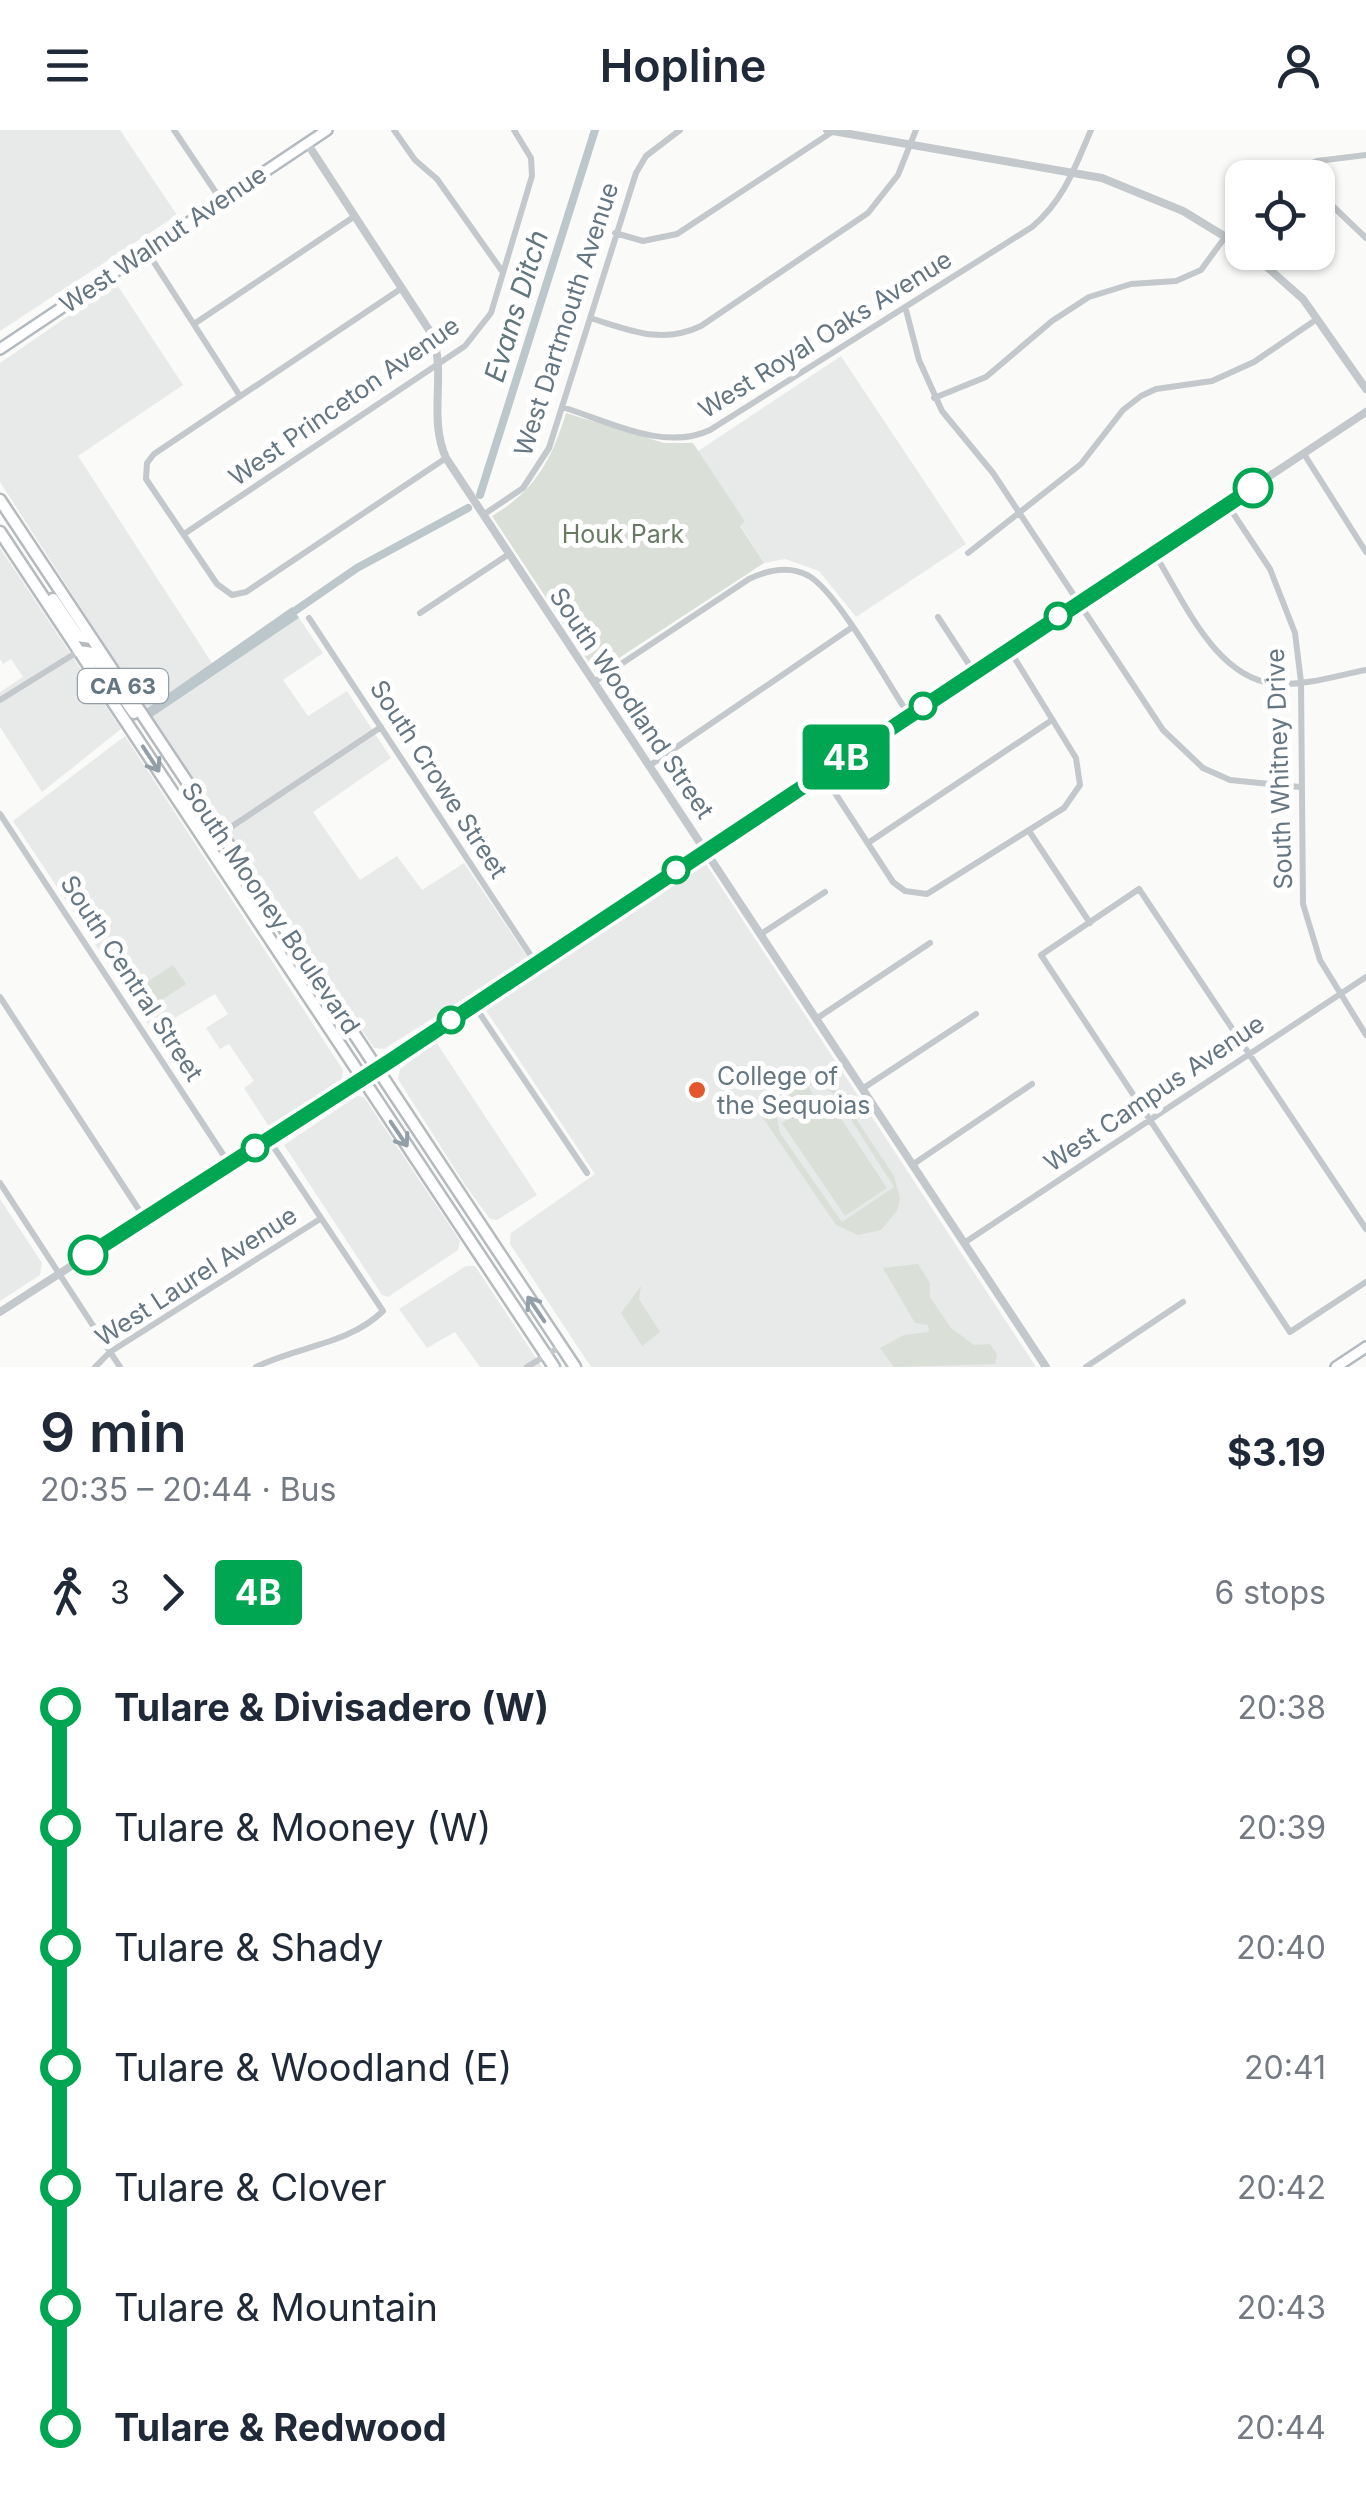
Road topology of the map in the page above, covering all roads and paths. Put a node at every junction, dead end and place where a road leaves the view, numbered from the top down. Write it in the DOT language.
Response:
graph roads {
  1 [pos="174,130"];
  2 [pos="327,130"];
  3 [pos="394,130"];
  4 [pos="514,130"];
  5 [pos="680,130"];
  6 [pos="916,130"];
  7 [pos="1091,130"];
  8 [pos="830,131"];
  9 [pos="307,143"];
  10 [pos="909,146"];
  11 [pos="1366,155"];
  12 [pos="1334,160"];
  13 [pos="1074,171"];
  14 [pos="221,200"];
  15 [pos="1335,208"];
  16 [pos="356,216"];
  17 [pos="615,233"];
  18 [pos="1225,234"];
  19 [pos="1366,238"];
  20 [pos="1225,240"];
  21 [pos="146,250"];
  22 [pos="1269,270"];
  23 [pos="502,272"];
  24 [pos="402,288"];
  25 [pos="906,310"];
  26 [pos="590,318"];
  27 [pos="1318,318"];
  28 [pos="194,324"];
  29 [pos="0,348"];
  30 [pos="440,363"];
  31 [pos="1366,389"];
  32 [pos="240,396"];
  33 [pos="934,398"];
  34 [pos="562,407"];
  35 [pos="1366,412"];
  36 [pos="1304,454"];
  37 [pos="446,458"];
  38 [pos="0,500"];
  39 [pos="1228,504"];
  40 [pos="1018,510"];
  41 [pos="484,515"];
  42 [pos="0,532"];
  43 [pos="184,534"];
  44 [pos="1366,552"];
  45 [pos="14,553"];
  46 [pos="1154,553"];
  47 [pos="509,554"];
  48 [pos="968,554"];
  49 [pos="1081,602"];
  50 [pos="420,613"];
  51 [pos="938,617"];
  52 [pos="310,618"];
  53 [pos="851,628"];
  54 [pos="91,638"];
  55 [pos="1008,649"];
  56 [pos="79,651"];
  57 [pos="1366,670"];
  58 [pos="974,672"];
  59 [pos="594,682"];
  60 [pos="1300,682"];
  61 [pos="0,700"];
  62 [pos="909,716"];
  63 [pos="1052,720"];
  64 [pos="381,728"];
  65 [pos="164,747"];
  66 [pos="649,766"];
  67 [pos="822,774"];
  68 [pos="1300,787"];
  69 [pos="0,814"];
  70 [pos="1029,831"];
  71 [pos="221,833"];
  72 [pos="206,843"];
  73 [pos="868,843"];
  74 [pos="705,850"];
  75 [pos="825,892"];
  76 [pos="1090,923"];
  77 [pos="761,934"];
  78 [pos="930,943"];
  79 [pos="535,962"];
  80 [pos="1366,977"];
  81 [pos="1340,994"];
  82 [pos="0,998"];
  83 [pos="474,1005"];
  84 [pos="976,1014"];
  85 [pos="816,1020"];
  86 [pos="1366,1035"];
  87 [pos="1249,1053"];
  88 [pos="378,1068"];
  89 [pos="362,1079"];
  90 [pos="1032,1084"];
  91 [pos="862,1090"];
  92 [pos="1150,1120"];
  93 [pos="269,1140"];
  94 [pos="230,1164"];
  95 [pos="912,1165"];
  96 [pos="586,1173"];
  97 [pos="0,1183"];
  98 [pos="145,1218"];
  99 [pos="320,1219"];
  100 [pos="1366,1229"];
  101 [pos="964,1243"];
  102 [pos="60,1274"];
  103 [pos="1366,1282"];
  104 [pos="1182,1302"];
  105 [pos="0,1312"];
  106 [pos="561,1346"];
  107 [pos="1366,1347"];
  108 [pos="110,1352"];
  109 [pos="546,1355"];
  110 [pos="96,1367"];
  111 [pos="120,1367"];
  112 [pos="256,1367"];
  113 [pos="526,1367"];
  114 [pos="554,1367"];
  115 [pos="575,1367"];
  116 [pos="1046,1367"];
  117 [pos="1086,1367"];
  118 [pos="1336,1367"];
  1 -- 14 [label="street"];
  2 -- 9 [label="main road, West Walnut Avenue"];
  3 -- 23 [label="street"];
  4 -- 23 [label="street, West Princeton Avenue"];
  5 -- 17 [label="street, West Dartmouth Avenue"];
  6 -- 10 [label="street"];
  7 -- 13 [label="street, West Royal Oaks Avenue"];
  8 -- 10 [label="street"];
  8 -- 17 [label="street"];
  9 -- 14 [label="main road, West Walnut Avenue"];
  9 -- 16 [label="street, South Woodland Street"];
  10 -- 13 [label="street"];
  10 -- 26 [label="street"];
  11 -- 12 [label="street"];
  13 -- 18 [label="street"];
  13 -- 25 [label="street, West Royal Oaks Avenue"];
  14 -- 21 [label="main road, West Walnut Avenue"];
  15 -- 19 [label="street"];
  16 -- 24 [label="street, South Woodland Street"];
  16 -- 28 [label="street"];
  17 -- 26 [label="street, West Dartmouth Avenue"];
  20 -- 33 [label="street"];
  21 -- 28 [label="street"];
  21 -- 29 [label="main road, West Walnut Avenue"];
  22 -- 27 [label="street"];
  23 -- 30 [label="street, West Princeton Avenue"];
  24 -- 30 [label="street, South Woodland Street"];
  24 -- 32 [label="street"];
  25 -- 33 [label="street"];
  25 -- 34 [label="street, West Royal Oaks Avenue"];
  26 -- 34 [label="street, West Dartmouth Avenue"];
  27 -- 31 [label="street"];
  27 -- 40 [label="street"];
  28 -- 32 [label="street"];
  30 -- 37 [label="street, South Woodland Street"];
  30 -- 43 [label="street, West Princeton Avenue"];
  32 -- 43 [label="street"];
  33 -- 40 [label="street"];
  34 -- 41 [label="street, West Dartmouth Avenue"];
  35 -- 36 [label="street"];
  36 -- 39 [label="street"];
  36 -- 44 [label="street"];
  37 -- 41 [label="street, South Woodland Street"];
  37 -- 43 [label="street"];
  38 -- 54 [label="main road, South Mooney Boulevard / CA 63"];
  39 -- 46 [label="street"];
  39 -- 60 [label="street, South Whitney Drive"];
  40 -- 48 [label="street"];
  40 -- 49 [label="street"];
  41 -- 47 [label="street, South Woodland Street"];
  42 -- 45 [label="main road, South Mooney Boulevard / CA 63"];
  45 -- 54 [label="main road"];
  45 -- 56 [label="main road, South Mooney Boulevard / CA 63"];
  46 -- 49 [label="street"];
  46 -- 60 [label="street"];
  47 -- 50 [label="street"];
  47 -- 59 [label="street, South Woodland Street"];
  49 -- 55 [label="street"];
  49 -- 68 [label="street"];
  51 -- 58 [label="street"];
  52 -- 64 [label="street, South Crowe Street"];
  53 -- 59 [label="street"];
  53 -- 62 [label="street"];
  53 -- 66 [label="street"];
  54 -- 65 [label="main road, South Mooney Boulevard / CA 63"];
  55 -- 58 [label="street"];
  55 -- 63 [label="street"];
  56 -- 61 [label="street"];
  56 -- 65 [label="main road"];
  56 -- 72 [label="main road, South Mooney Boulevard / CA 63, one-way"];
  57 -- 60 [label="street"];
  58 -- 62 [label="street"];
  59 -- 66 [label="street, South Woodland Street"];
  60 -- 68 [label="street, South Whitney Drive"];
  62 -- 67 [label="street"];
  63 -- 70 [label="street"];
  63 -- 73 [label="street"];
  64 -- 71 [label="street"];
  64 -- 79 [label="street, South Crowe Street"];
  65 -- 71 [label="main road, South Mooney Boulevard / CA 63"];
  66 -- 74 [label="street, South Woodland Street"];
  67 -- 73 [label="street"];
  67 -- 74 [label="street"];
  68 -- 81 [label="street, South Whitney Drive"];
  69 -- 94 [label="street, South Central Street"];
  70 -- 73 [label="street"];
  70 -- 76 [label="street"];
  71 -- 72 [label="street"];
  71 -- 88 [label="main road, South Mooney Boulevard / CA 63"];
  72 -- 89 [label="main road, South Mooney Boulevard / CA 63"];
  74 -- 77 [label="street, South Woodland Street"];
  74 -- 79 [label="street"];
  75 -- 77 [label="street"];
  76 -- 87 [label="street"];
  76 -- 92 [label="street"];
  77 -- 85 [label="street, South Woodland Street"];
  78 -- 85 [label="street"];
  79 -- 83 [label="street"];
  80 -- 81 [label="street, West Campus Avenue"];
  81 -- 86 [label="street, South Whitney Drive"];
  81 -- 87 [label="street, West Campus Avenue"];
  82 -- 98 [label="street"];
  83 -- 88 [label="street"];
  83 -- 96 [label="street"];
  84 -- 91 [label="street"];
  85 -- 91 [label="street, South Woodland Street"];
  87 -- 92 [label="street, West Campus Avenue"];
  87 -- 100 [label="street"];
  88 -- 89 [label="street"];
  106 -- 88 [label="main road, South Mooney Boulevard / CA 63, one-way"];
  89 -- 93 [label="street"];
  89 -- 109 [label="main road, South Mooney Boulevard / CA 63, one-way"];
  90 -- 95 [label="street"];
  91 -- 95 [label="street, South Woodland Street"];
  92 -- 101 [label="street, West Campus Avenue"];
  92 -- 103 [label="street"];
  93 -- 94 [label="street"];
  93 -- 99 [label="street"];
  94 -- 98 [label="street"];
  95 -- 101 [label="street, South Woodland Street"];
  97 -- 102 [label="street"];
  98 -- 102 [label="street"];
  99 -- 108 [label="street, West Laurel Avenue"];
  99 -- 112 [label="street"];
  101 -- 116 [label="street, South Woodland Street"];
  102 -- 105 [label="street"];
  102 -- 108 [label="street"];
  104 -- 117 [label="street"];
  106 -- 109 [label="street"];
  106 -- 115 [label="main road, South Mooney Boulevard / CA 63"];
  107 -- 118 [label="main road"];
  108 -- 110 [label="street, West Laurel Avenue"];
  108 -- 111 [label="street"];
  109 -- 113 [label="street"];
  109 -- 114 [label="main road, South Mooney Boulevard / CA 63"];
}
